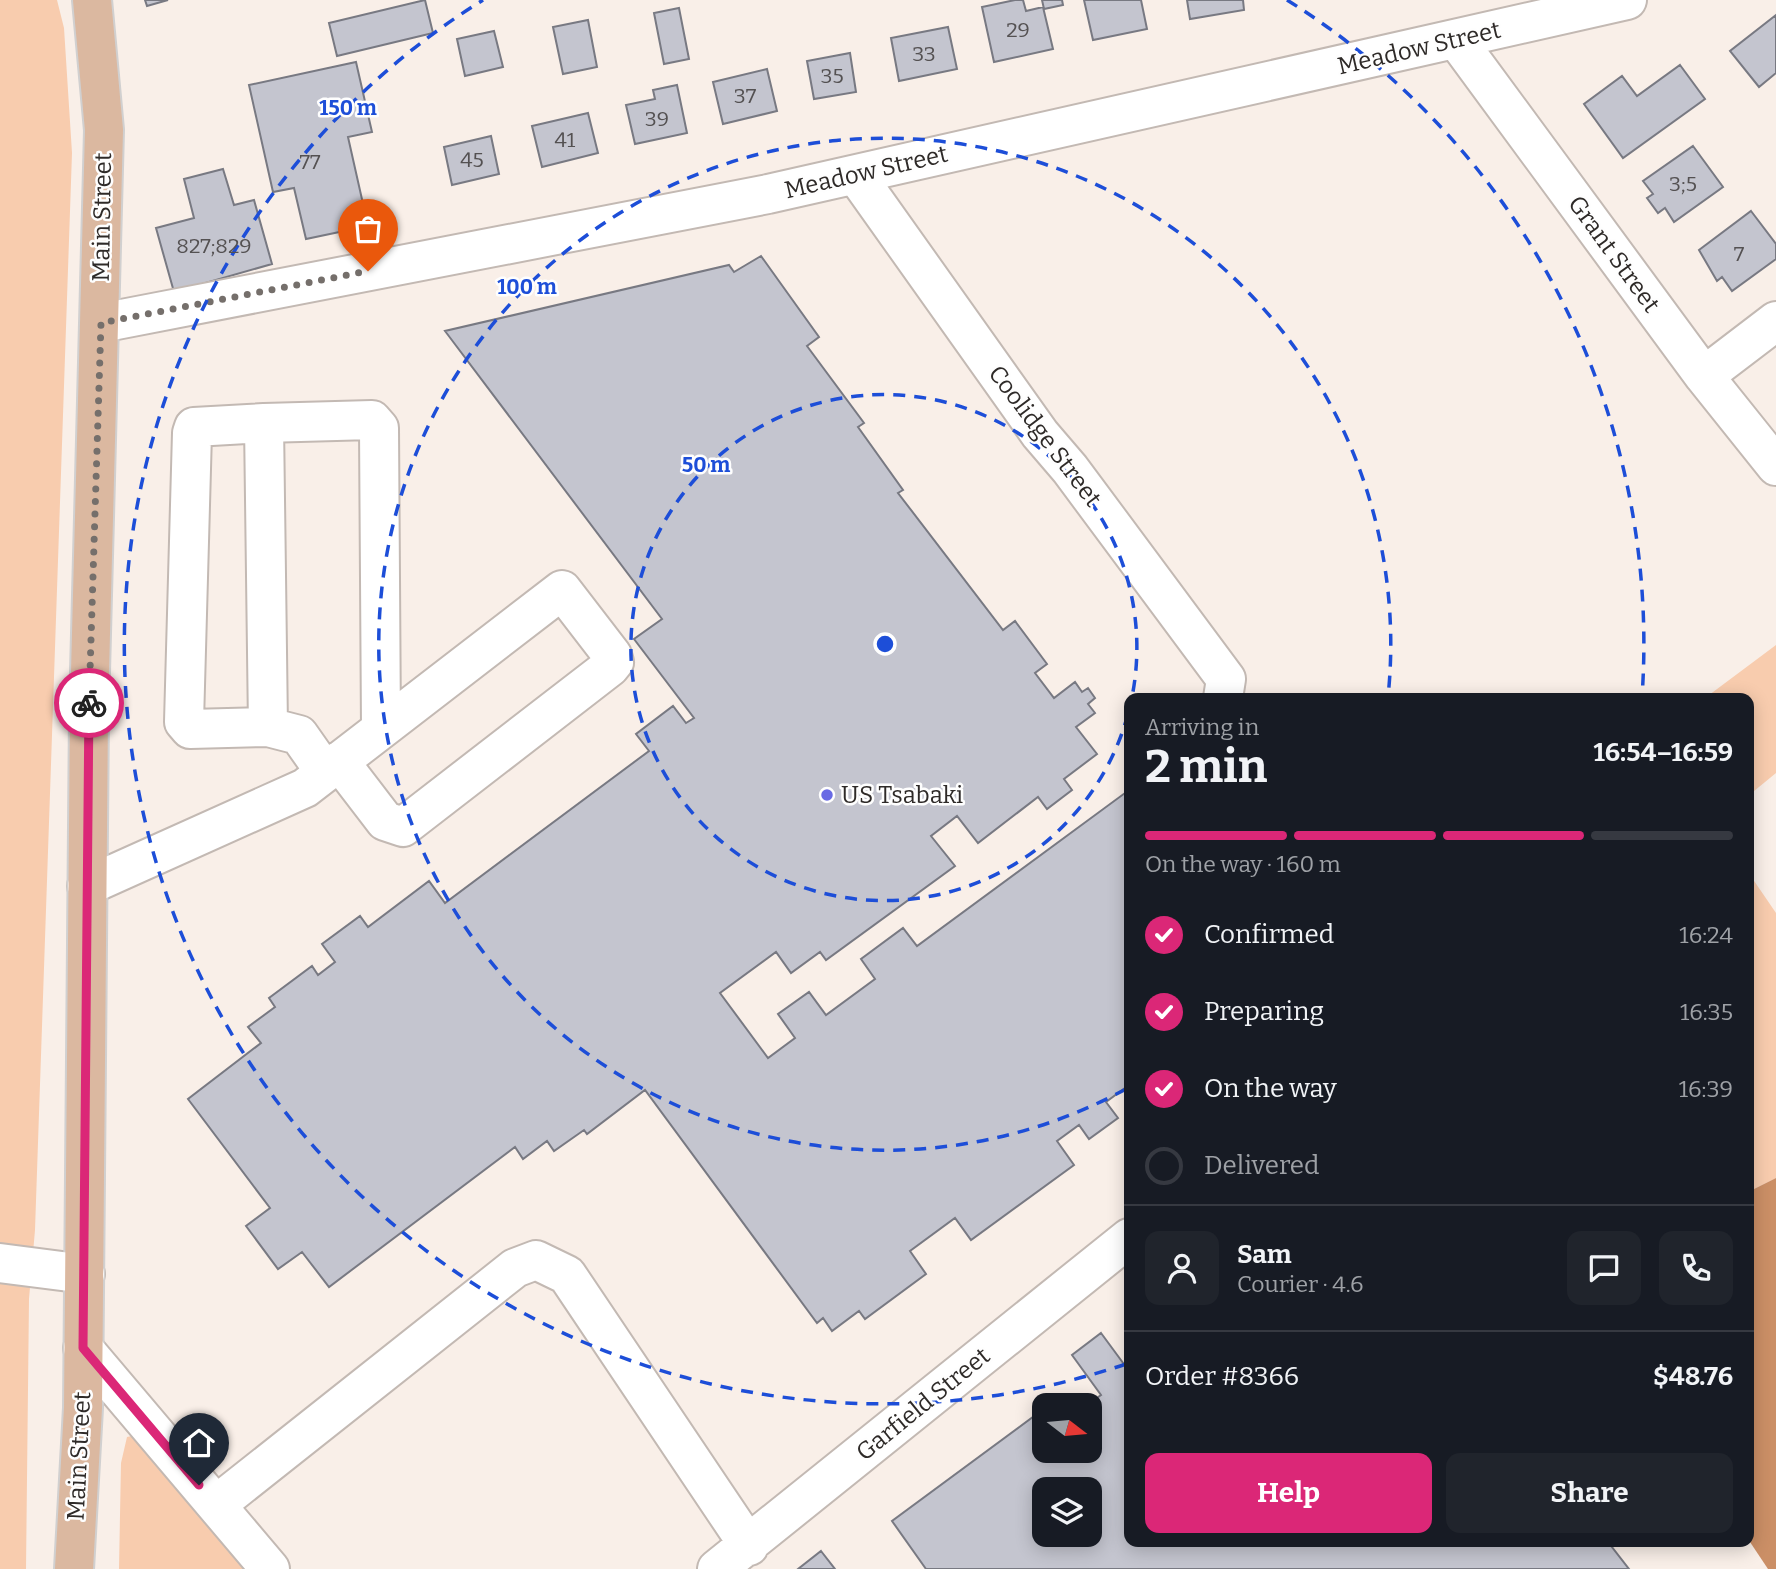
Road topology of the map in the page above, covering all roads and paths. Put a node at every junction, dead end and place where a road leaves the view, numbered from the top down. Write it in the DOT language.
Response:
graph roads {
  1 [pos="92,0"];
  2 [pos="1627,0"];
  3 [pos="1456,39"];
  4 [pos="856,175"];
  5 [pos="1776,321"];
  6 [pos="101,323"];
  7 [pos="1704,376"];
  8 [pos="264,423"];
  9 [pos="1776,466"];
  10 [pos="1224,693"];
  11 [pos="268,727"];
  12 [pos="381,729"];
  13 [pos="332,767"];
  14 [pos="87,886"];
  15 [pos="1124,1242"];
  16 [pos="0,1263"];
  17 [pos="85,1274"];
  18 [pos="83,1348"];
  19 [pos="216,1505"];
  20 [pos="749,1546"];
  21 [pos="74,1569"];
  22 [pos="270,1569"];
  23 [pos="717,1569"];
  1 -- 6 [label="main road, Main Street"];
  2 -- 3 [label="street, Meadow Street"];
  3 -- 4 [label="street, Meadow Street"];
  3 -- 7 [label="street, Grant Street"];
  4 -- 6 [label="street, Meadow Street"];
  4 -- 10 [label="street, Coolidge Street"];
  5 -- 7 [label="street"];
  6 -- 14 [label="main road, Main Street"];
  7 -- 9 [label="street, Grant Street"];
  8 -- 11 [label="street"];
  8 -- 11 [label="street"];
  8 -- 12 [label="street"];
  11 -- 13 [label="street"];
  12 -- 13 [label="street"];
  12 -- 13 [label="street"];
  13 -- 14 [label="street"];
  14 -- 17 [label="main road, Main Street"];
  15 -- 20 [label="street, Garfield Street"];
  16 -- 17 [label="street"];
  17 -- 18 [label="main road, Main Street"];
  18 -- 19 [label="street"];
  18 -- 21 [label="main road, Main Street"];
  19 -- 20 [label="street"];
  19 -- 22 [label="street"];
  20 -- 23 [label="street, Garfield Street"];
}
